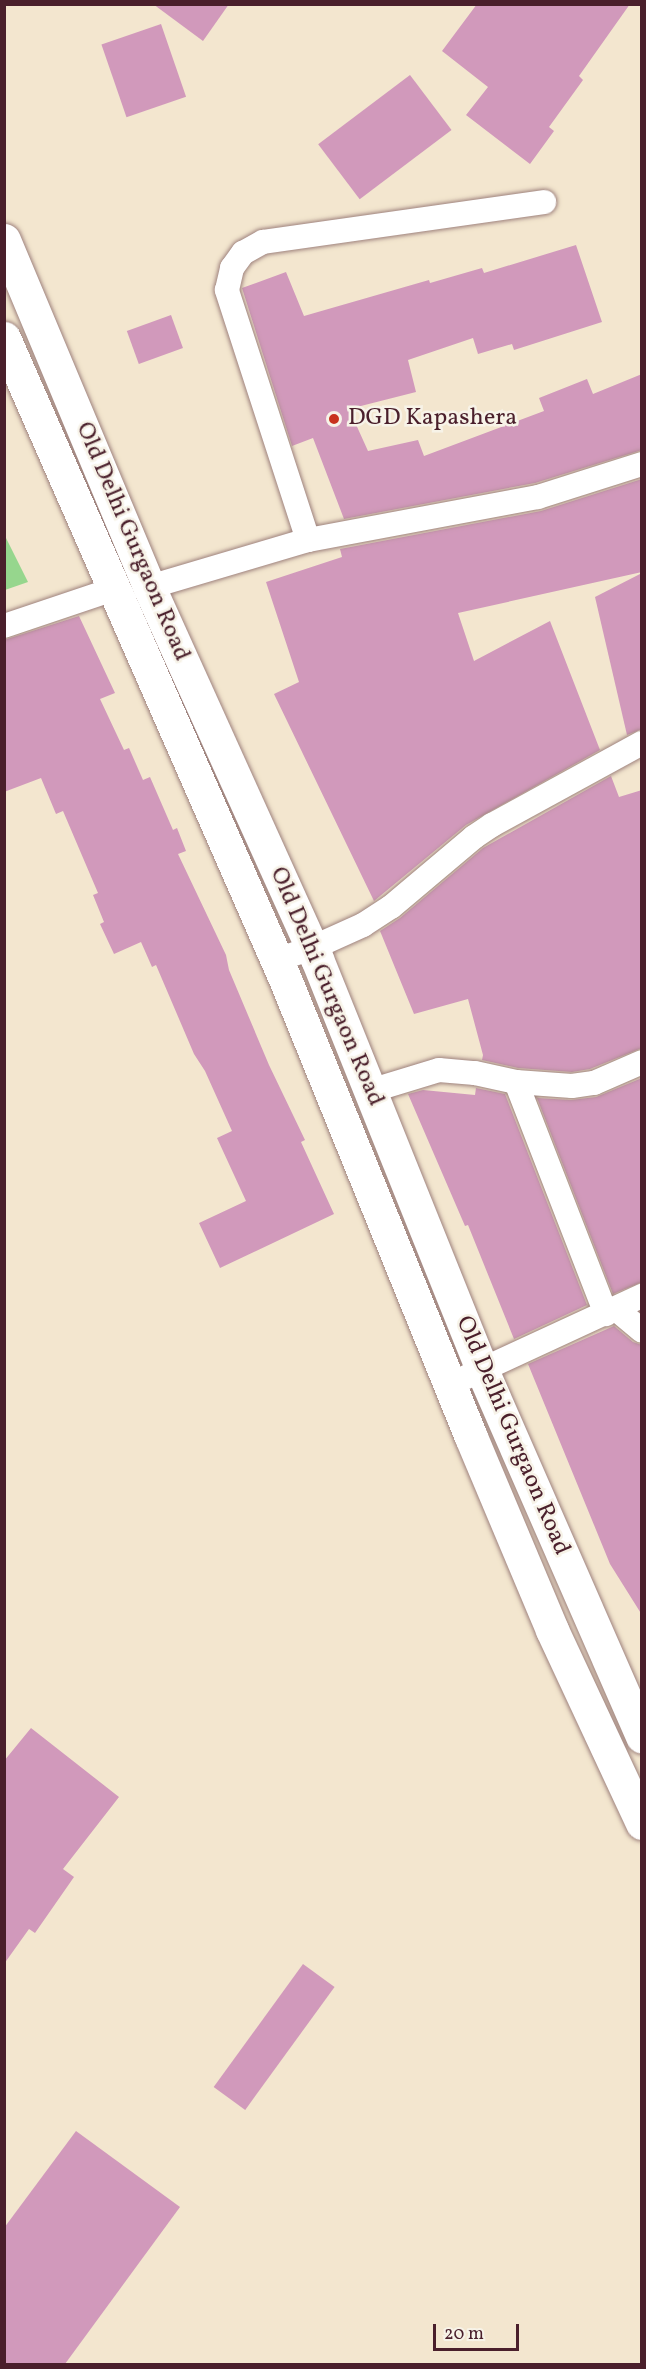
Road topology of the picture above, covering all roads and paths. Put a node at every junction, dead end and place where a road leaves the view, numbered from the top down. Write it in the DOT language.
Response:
graph roads {
  1 [pos="544,202"];
  2 [pos="4,240"];
  3 [pos="4,338"];
  4 [pos="642,464"];
  5 [pos="308,540"];
  6 [pos="149,587"];
  7 [pos="114,589"];
  8 [pos="4,626"];
  9 [pos="642,743"];
  10 [pos="312,948"];
  11 [pos="277,960"];
  12 [pos="642,1062"];
  13 [pos="516,1082"];
  14 [pos="370,1091"];
  15 [pos="642,1296"];
  16 [pos="611,1311"];
  17 [pos="642,1331"];
  18 [pos="482,1370"];
  19 [pos="449,1385"];
  20 [pos="642,1737"];
  21 [pos="642,1823"];
  1 -- 5 [label="street"];
  2 -- 6 [label="main road, Old Delhi Gurgaon Road"];
  3 -- 7 [label="main road, Old Delhi Gurgaon Road"];
  4 -- 5 [label="street"];
  5 -- 6 [label="street"];
  6 -- 10 [label="main road, Old Delhi Gurgaon Road"];
  7 -- 8 [label="street"];
  7 -- 11 [label="main road, Old Delhi Gurgaon Road"];
  9 -- 10 [label="street"];
  10 -- 11 [label="street"];
  10 -- 14 [label="main road, Old Delhi Gurgaon Road"];
  11 -- 19 [label="main road, Old Delhi Gurgaon Road"];
  12 -- 13 [label="street"];
  13 -- 14 [label="street"];
  13 -- 16 [label="street"];
  14 -- 18 [label="main road, Old Delhi Gurgaon Road"];
  15 -- 16 [label="street"];
  16 -- 17 [label="street"];
  16 -- 18 [label="street"];
  18 -- 19 [label="street"];
  18 -- 20 [label="main road, Old Delhi Gurgaon Road"];
  19 -- 21 [label="main road, Old Delhi Gurgaon Road"];
}
